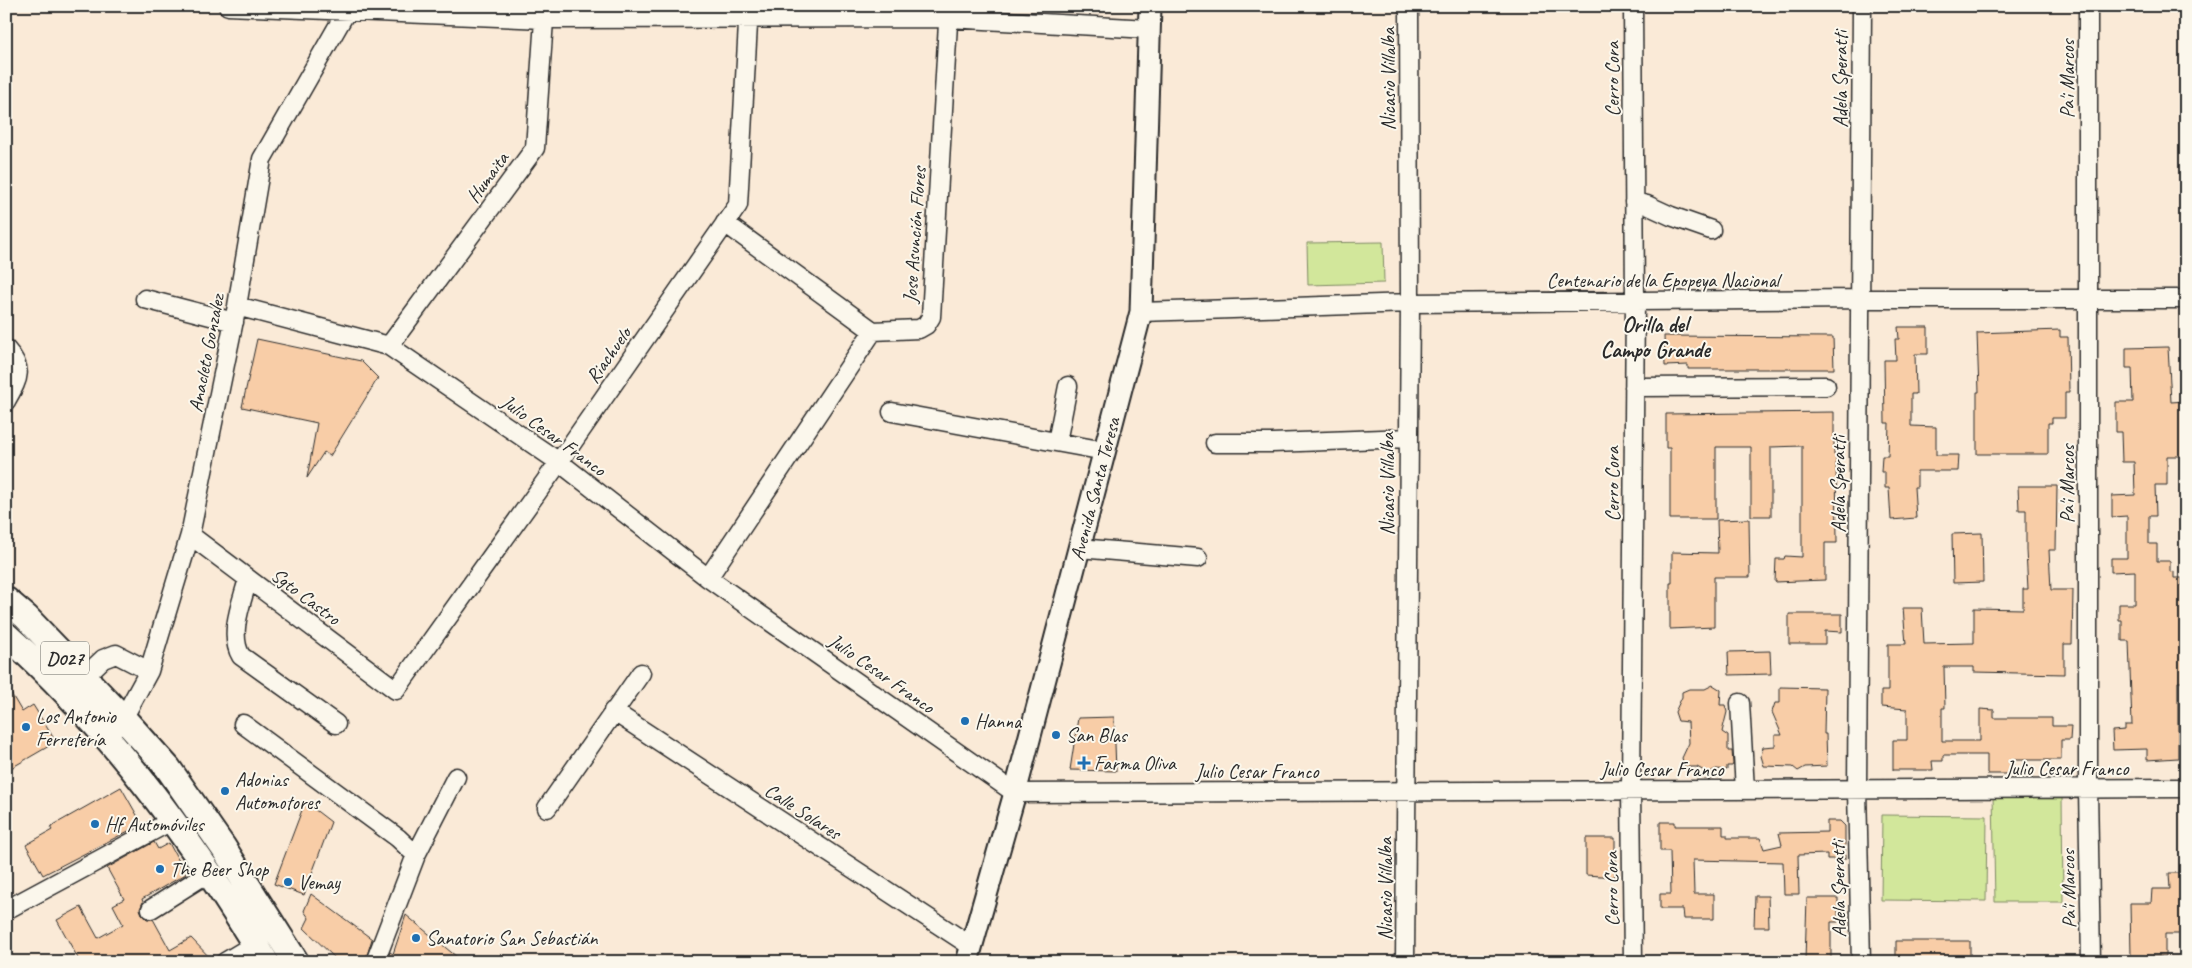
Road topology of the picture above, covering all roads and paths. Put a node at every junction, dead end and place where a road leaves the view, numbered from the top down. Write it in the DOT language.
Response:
graph roads {
  1 [pos="228,6"];
  2 [pos="1150,6"];
  3 [pos="1409,6"];
  4 [pos="1633,6"];
  5 [pos="1862,6"];
  6 [pos="2088,6"];
  7 [pos="346,9"];
  8 [pos="949,12"];
  9 [pos="545,13"];
  10 [pos="749,13"];
  11 [pos="1149,29"];
  12 [pos="1634,202"];
  13 [pos="726,223"];
  14 [pos="1712,230"];
  15 [pos="145,299"];
  16 [pos="1861,299"];
  17 [pos="2186,299"];
  18 [pos="2089,300"];
  19 [pos="1635,301"];
  20 [pos="1410,303"];
  21 [pos="1141,312"];
  22 [pos="236,314"];
  23 [pos="873,331"];
  24 [pos="389,346"];
  25 [pos="6,350"];
  26 [pos="1068,386"];
  27 [pos="1826,386"];
  28 [pos="1634,387"];
  29 [pos="6,401"];
  30 [pos="892,412"];
  31 [pos="1409,438"];
  32 [pos="1057,442"];
  33 [pos="1215,443"];
  34 [pos="1105,451"];
  35 [pos="559,462"];
  36 [pos="190,535"];
  37 [pos="1079,548"];
  38 [pos="1198,558"];
  39 [pos="708,578"];
  40 [pos="248,579"];
  41 [pos="6,600"];
  42 [pos="6,636"];
  43 [pos="149,671"];
  44 [pos="641,673"];
  45 [pos="84,677"];
  46 [pos="396,690"];
  47 [pos="1740,703"];
  48 [pos="613,711"];
  49 [pos="124,718"];
  50 [pos="243,724"];
  51 [pos="336,724"];
  52 [pos="110,742"];
  53 [pos="456,777"];
  54 [pos="2186,788"];
  55 [pos="2088,789"];
  56 [pos="1745,790"];
  57 [pos="1857,790"];
  58 [pos="1407,791"];
  59 [pos="1631,791"];
  60 [pos="1015,793"];
  61 [pos="547,808"];
  62 [pos="173,820"];
  63 [pos="416,855"];
  64 [pos="208,871"];
  65 [pos="151,909"];
  66 [pos="6,910"];
  67 [pos="261,953"];
  68 [pos="969,954"];
  69 [pos="225,962"];
  70 [pos="296,962"];
  71 [pos="375,962"];
  72 [pos="1405,962"];
  73 [pos="1633,962"];
  74 [pos="1861,962"];
  75 [pos="2090,962"];
  1 -- 7 [label="street"];
  2 -- 11 [label="main road, Avenida Santa Teresa"];
  3 -- 20 [label="street, Nicasio Villalba"];
  4 -- 12 [label="street, Cerro Cora"];
  5 -- 16 [label="street, Adela Speratti"];
  6 -- 18 [label="street, Pa'i Marcos"];
  7 -- 9 [label="street"];
  7 -- 22 [label="street, Anacleto Gonzalez"];
  8 -- 10 [label="street"];
  8 -- 11 [label="street"];
  8 -- 23 [label="street, Jose Asunción Flores"];
  9 -- 10 [label="street"];
  9 -- 24 [label="street, Humaita"];
  10 -- 13 [label="street, Riachuelo"];
  11 -- 21 [label="main road, Avenida Santa Teresa"];
  12 -- 14 [label="street"];
  12 -- 19 [label="street, Cerro Cora"];
  13 -- 23 [label="street"];
  13 -- 35 [label="street, Riachuelo"];
  15 -- 22 [label="street, Julio Cesar Franco"];
  16 -- 18 [label="street, Centenario de la Epopeya Nacional"];
  16 -- 19 [label="street, Centenario de la Epopeya Nacional"];
  16 -- 57 [label="street, Adela Speratti"];
  17 -- 18 [label="street, Centenario de la Epopeya Nacional"];
  18 -- 55 [label="street, Pa'i Marcos"];
  19 -- 20 [label="street, Centenario de la Epopeya Nacional"];
  19 -- 28 [label="street, Cerro Cora"];
  20 -- 21 [label="street, Centenario de la Epopeya Nacional"];
  20 -- 31 [label="street, Nicasio Villalba"];
  21 -- 34 [label="main road, Avenida Santa Teresa"];
  22 -- 24 [label="street, Julio Cesar Franco"];
  22 -- 36 [label="street, Anacleto Gonzalez"];
  23 -- 39 [label="street"];
  24 -- 35 [label="street, Julio Cesar Franco"];
  25 -- 29 [label="street"];
  26 -- 32 [label="street"];
  27 -- 28 [label="street"];
  28 -- 59 [label="street, Cerro Cora"];
  30 -- 32 [label="street"];
  31 -- 33 [label="street"];
  31 -- 58 [label="street, Nicasio Villalba"];
  32 -- 34 [label="street"];
  34 -- 37 [label="main road, Avenida Santa Teresa"];
  35 -- 39 [label="street, Julio Cesar Franco"];
  35 -- 46 [label="street, Riachuelo"];
  36 -- 40 [label="street, Sgto Castro"];
  36 -- 43 [label="street, Anacleto Gonzalez"];
  37 -- 38 [label="street"];
  37 -- 60 [label="main road, Avenida Santa Teresa"];
  39 -- 60 [label="street, Julio Cesar Franco"];
  40 -- 46 [label="street, Sgto Castro"];
  40 -- 51 [label="street"];
  41 -- 45 [label="highway, D027"];
  42 -- 52 [label="highway, D027"];
  43 -- 45 [label="street"];
  43 -- 49 [label="street, Anacleto Gonzalez"];
  44 -- 48 [label="street"];
  45 -- 49 [label="highway, D027"];
  47 -- 56 [label="street"];
  48 -- 61 [label="street"];
  48 -- 68 [label="street, Calle Solares"];
  49 -- 52 [label="street, Anacleto Gonzalez"];
  49 -- 70 [label="highway, D027"];
  50 -- 63 [label="street"];
  52 -- 62 [label="highway, D027"];
  53 -- 63 [label="street"];
  54 -- 55 [label="street, Julio Cesar Franco"];
  55 -- 57 [label="street, Julio Cesar Franco"];
  55 -- 75 [label="street, Pa'i Marcos"];
  56 -- 57 [label="street, Julio Cesar Franco"];
  56 -- 59 [label="street, Julio Cesar Franco"];
  57 -- 74 [label="street, Adela Speratti"];
  58 -- 59 [label="street, Julio Cesar Franco"];
  58 -- 60 [label="street, Julio Cesar Franco"];
  58 -- 72 [label="street, Nicasio Villalba"];
  59 -- 73 [label="street, Cerro Cora"];
  60 -- 68 [label="main road, Avenida Santa Teresa"];
  62 -- 64 [label="highway, D027"];
  62 -- 66 [label="street"];
  63 -- 71 [label="street"];
  64 -- 65 [label="street"];
  64 -- 67 [label="highway, D027"];
  67 -- 69 [label="street"];
}
